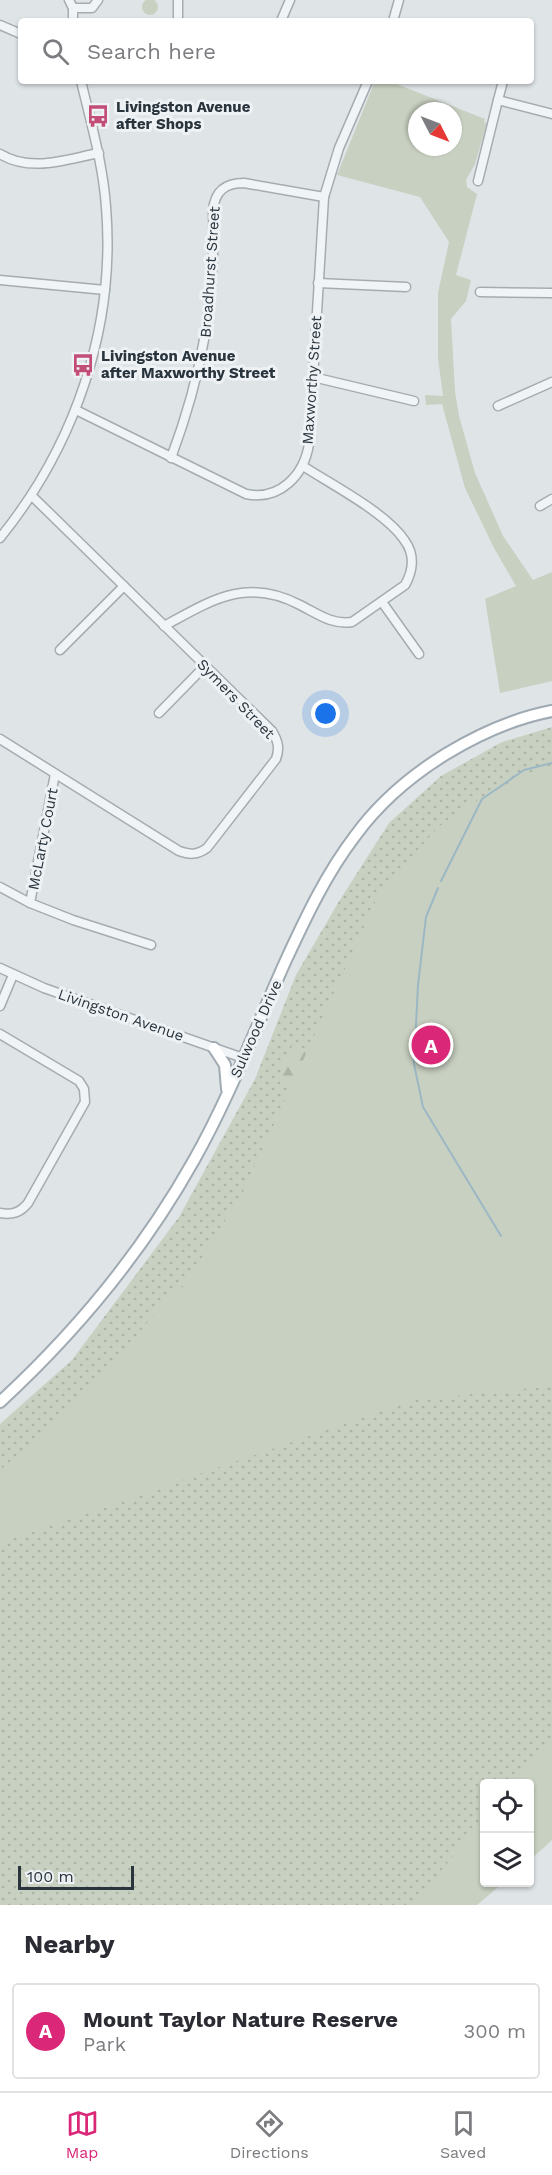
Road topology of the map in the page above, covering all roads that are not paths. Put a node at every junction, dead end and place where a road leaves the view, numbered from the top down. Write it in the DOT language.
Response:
graph roads {
  1 [pos="98,0"];
  2 [pos="178,0"];
  3 [pos="290,0"];
  4 [pos="399,0"];
  5 [pos="73,3"];
  6 [pos="178,18"];
  7 [pos="282,18"];
  8 [pos="394,18"];
  9 [pos="0,25"];
  10 [pos="18,33"];
  11 [pos="82,84"];
  12 [pos="367,84"];
  13 [pos="502,84"];
  14 [pos="498,100"];
  15 [pos="552,114"];
  16 [pos="99,153"];
  17 [pos="0,154"];
  18 [pos="478,181"];
  19 [pos="324,197"];
  20 [pos="0,282"];
  21 [pos="318,283"];
  22 [pos="406,287"];
  23 [pos="105,290"];
  24 [pos="480,292"];
  25 [pos="552,293"];
  26 [pos="313,377"];
  27 [pos="552,382"];
  28 [pos="414,401"];
  29 [pos="498,406"];
  30 [pos="76,410"];
  31 [pos="171,458"];
  32 [pos="303,466"];
  33 [pos="32,496"];
  34 [pos="552,500"];
  35 [pos="540,506"];
  36 [pos="0,538"];
  37 [pos="124,586"];
  38 [pos="382,602"];
  39 [pos="164,626"];
  40 [pos="60,650"];
  41 [pos="419,654"];
  42 [pos="205,666"];
  43 [pos="552,711"];
  44 [pos="159,713"];
  45 [pos="0,739"];
  46 [pos="55,774"];
  47 [pos="0,887"];
  48 [pos="30,903"];
  49 [pos="151,945"];
  50 [pos="0,968"];
  51 [pos="13,975"];
  52 [pos="0,1006"];
  53 [pos="0,1034"];
  54 [pos="214,1048"];
  55 [pos="243,1058"];
  56 [pos="227,1092"];
  57 [pos="0,1213"];
  58 [pos="0,1402"];
  1 -- 5 [label="street"];
  2 -- 6 [label="street"];
  3 -- 7 [label="street"];
  4 -- 8 [label="street"];
  9 -- 10 [label="street"];
  11 -- 16 [label="street"];
  12 -- 19 [label="street, Maxworthy Street"];
  13 -- 14 [label="street"];
  14 -- 15 [label="street"];
  14 -- 18 [label="street"];
  16 -- 17 [label="street"];
  16 -- 23 [label="street"];
  19 -- 21 [label="street, Maxworthy Street"];
  19 -- 31 [label="street, Broadhurst Street"];
  20 -- 23 [label="street"];
  21 -- 22 [label="street"];
  21 -- 26 [label="street, Maxworthy Street"];
  23 -- 30 [label="street"];
  24 -- 25 [label="street"];
  26 -- 28 [label="street"];
  26 -- 32 [label="street, Maxworthy Street"];
  27 -- 29 [label="street"];
  30 -- 31 [label="street, Maxworthy Street"];
  30 -- 33 [label="street"];
  31 -- 32 [label="street, Maxworthy Street"];
  32 -- 38 [label="street"];
  33 -- 36 [label="street"];
  33 -- 37 [label="street, Symers Street"];
  34 -- 35 [label="street"];
  37 -- 39 [label="street, Symers Street"];
  37 -- 40 [label="street"];
  38 -- 39 [label="street"];
  38 -- 41 [label="street"];
  39 -- 42 [label="street, Symers Street"];
  42 -- 44 [label="street"];
  42 -- 46 [label="street, Symers Street"];
  43 -- 55 [label="main road, Sulwood Drive"];
  45 -- 46 [label="street, Symers Street"];
  46 -- 48 [label="street, McLarty Court"];
  47 -- 48 [label="street, McLarty Court"];
  48 -- 49 [label="street, McLarty Court"];
  50 -- 51 [label="street, Livingston Avenue"];
  51 -- 52 [label="street"];
  51 -- 54 [label="street, Livingston Avenue"];
  53 -- 57 [label="street"];
  54 -- 55 [label="street, Livingston Avenue"];
  54 -- 56 [label="main road"];
  55 -- 56 [label="main road, Sulwood Drive"];
  56 -- 58 [label="main road, Sulwood Drive"];
}
